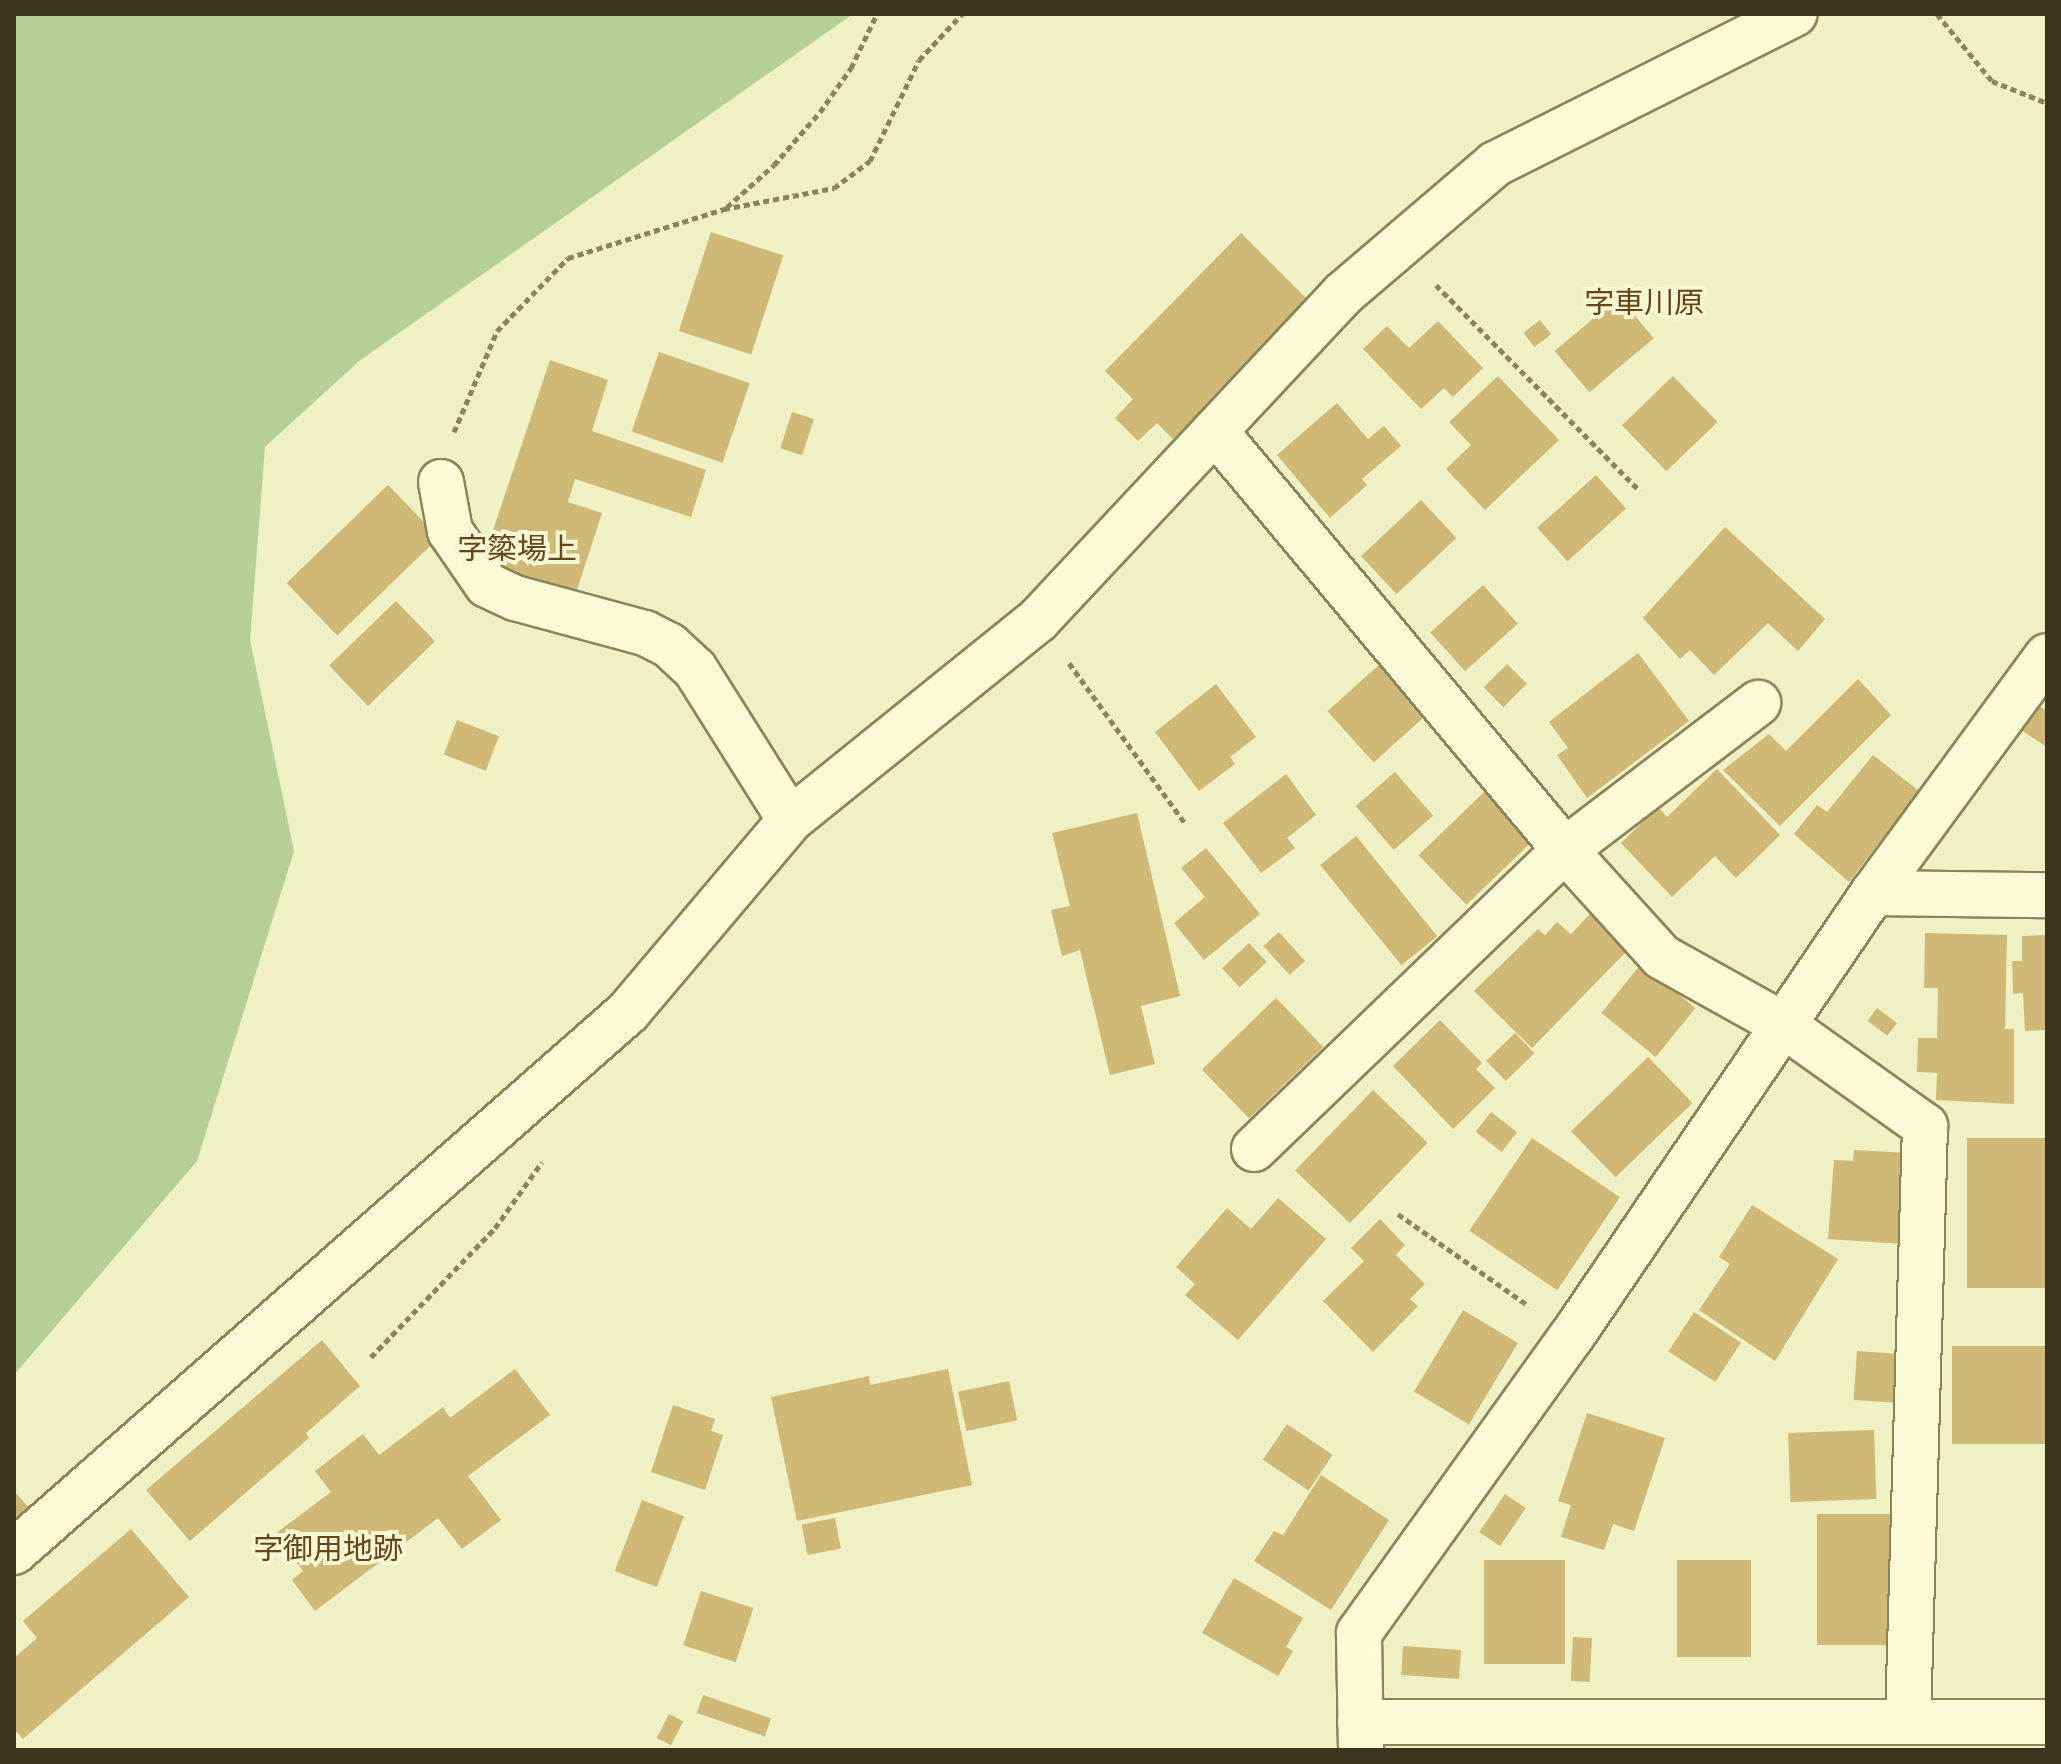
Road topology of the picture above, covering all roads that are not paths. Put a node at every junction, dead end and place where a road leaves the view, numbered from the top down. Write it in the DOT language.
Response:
graph roads {
  1 [pos="1795,14"];
  2 [pos="1215,431"];
  3 [pos="441,482"];
  4 [pos="2047,656"];
  5 [pos="1758,703"];
  6 [pos="790,820"];
  7 [pos="1565,850"];
  8 [pos="1873,893"];
  9 [pos="2047,895"];
  10 [pos="1782,1024"];
  11 [pos="1254,1149"];
  12 [pos="14,1552"];
  13 [pos="1908,1721"];
  14 [pos="2047,1722"];
  15 [pos="1360,1736"];
  1 -- 2 [label="street"];
  2 -- 6 [label="street"];
  2 -- 7 [label="street"];
  3 -- 6 [label="street"];
  4 -- 8 [label="street"];
  5 -- 7 [label="street"];
  6 -- 12 [label="street"];
  7 -- 10 [label="street"];
  7 -- 11 [label="street"];
  8 -- 9 [label="street"];
  8 -- 10 [label="street"];
  10 -- 13 [label="street"];
  10 -- 15 [label="street"];
  13 -- 14 [label="street"];
  13 -- 15 [label="street"];
}
